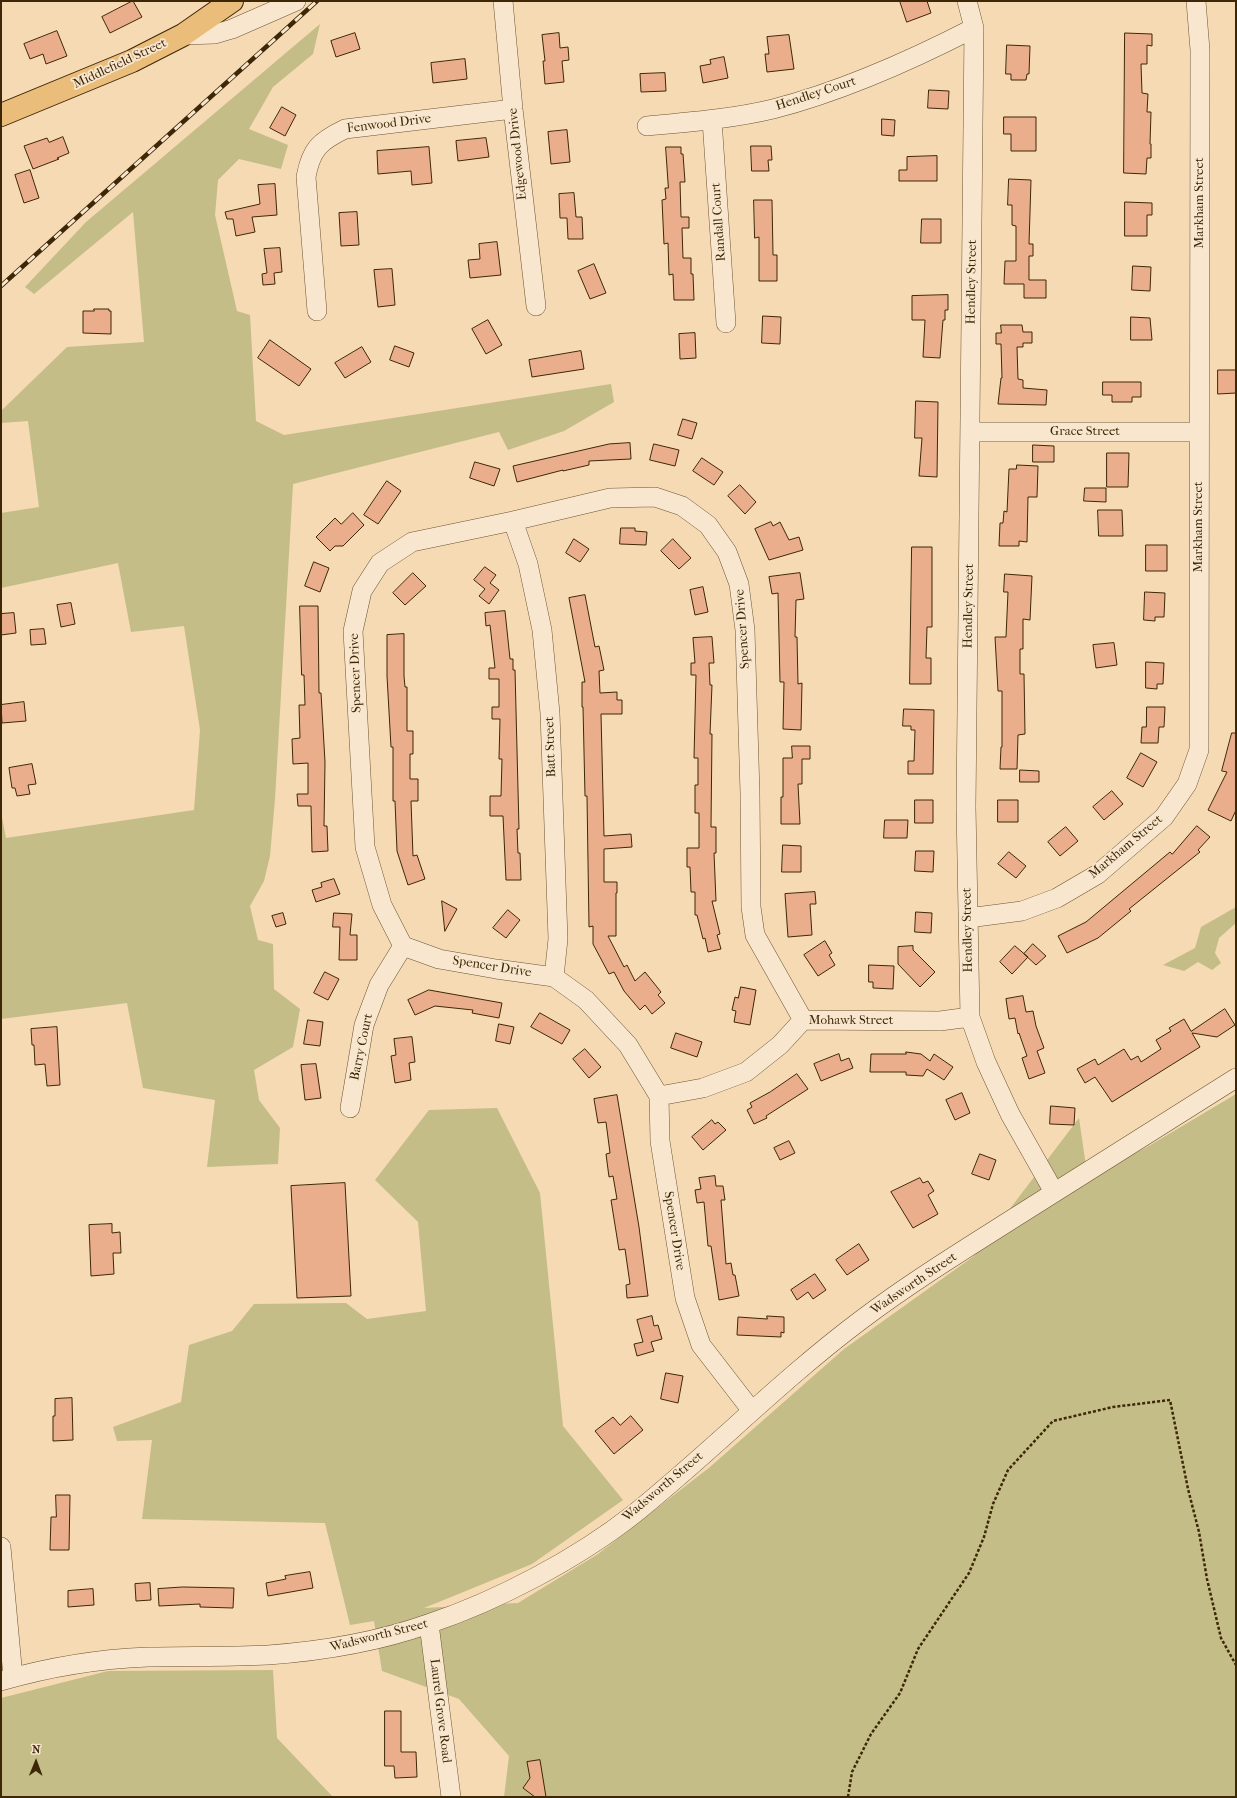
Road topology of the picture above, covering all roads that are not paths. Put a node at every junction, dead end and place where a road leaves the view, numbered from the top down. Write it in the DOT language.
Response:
graph roads {
  1 [pos="232,1"];
  2 [pos="296,1"];
  3 [pos="503,1"];
  4 [pos="967,1"];
  5 [pos="1196,1"];
  6 [pos="974,28"];
  7 [pos="182,35"];
  8 [pos="513,109"];
  9 [pos="1,115"];
  10 [pos="712,120"];
  11 [pos="647,126"];
  12 [pos="536,306"];
  13 [pos="317,311"];
  14 [pos="726,323"];
  15 [pos="971,432"];
  16 [pos="1199,432"];
  17 [pos="513,521"];
  18 [pos="968,918"];
  19 [pos="403,946"];
  20 [pos="554,977"];
  21 [pos="970,1017"];
  22 [pos="803,1020"];
  23 [pos="1236,1078"];
  24 [pos="658,1096"];
  25 [pos="350,1108"];
  26 [pos="1054,1192"];
  27 [pos="752,1411"];
  28 [pos="1,1547"];
  29 [pos="429,1624"];
  30 [pos="7,1679"];
  31 [pos="451,1797"];
  1 -- 7 [label="main road, Middlefield Street"];
  2 -- 7 [label="street"];
  3 -- 8 [label="street, Edgewood Drive"];
  4 -- 6 [label="street, Hendley Street"];
  5 -- 16 [label="street, Markham Street"];
  6 -- 10 [label="street, Hendley Court"];
  6 -- 15 [label="street, Hendley Street"];
  7 -- 9 [label="main road, Middlefield Street"];
  8 -- 12 [label="street, Edgewood Drive"];
  8 -- 13 [label="street, Fenwood Drive"];
  10 -- 11 [label="street, Hendley Court"];
  10 -- 14 [label="street, Randall Court"];
  15 -- 16 [label="street, Grace Street"];
  15 -- 18 [label="street, Hendley Street"];
  16 -- 18 [label="street, Markham Street"];
  17 -- 19 [label="street, Spencer Drive"];
  17 -- 20 [label="street, Batt Street"];
  17 -- 22 [label="street, Spencer Drive"];
  18 -- 21 [label="street, Hendley Street"];
  19 -- 20 [label="street, Spencer Drive"];
  19 -- 25 [label="street, Barry Court"];
  20 -- 24 [label="street, Spencer Drive"];
  21 -- 22 [label="street, Mohawk Street"];
  21 -- 26 [label="street, Hendley Street"];
  22 -- 24 [label="street, Mohawk Street"];
  23 -- 26 [label="street, Wadsworth Street"];
  24 -- 27 [label="street, Spencer Drive"];
  26 -- 27 [label="street, Wadsworth Street"];
  27 -- 29 [label="street, Wadsworth Street"];
  28 -- 30 [label="street"];
  29 -- 30 [label="street, Wadsworth Street"];
  29 -- 31 [label="street, Laurel Grove Road"];
}
